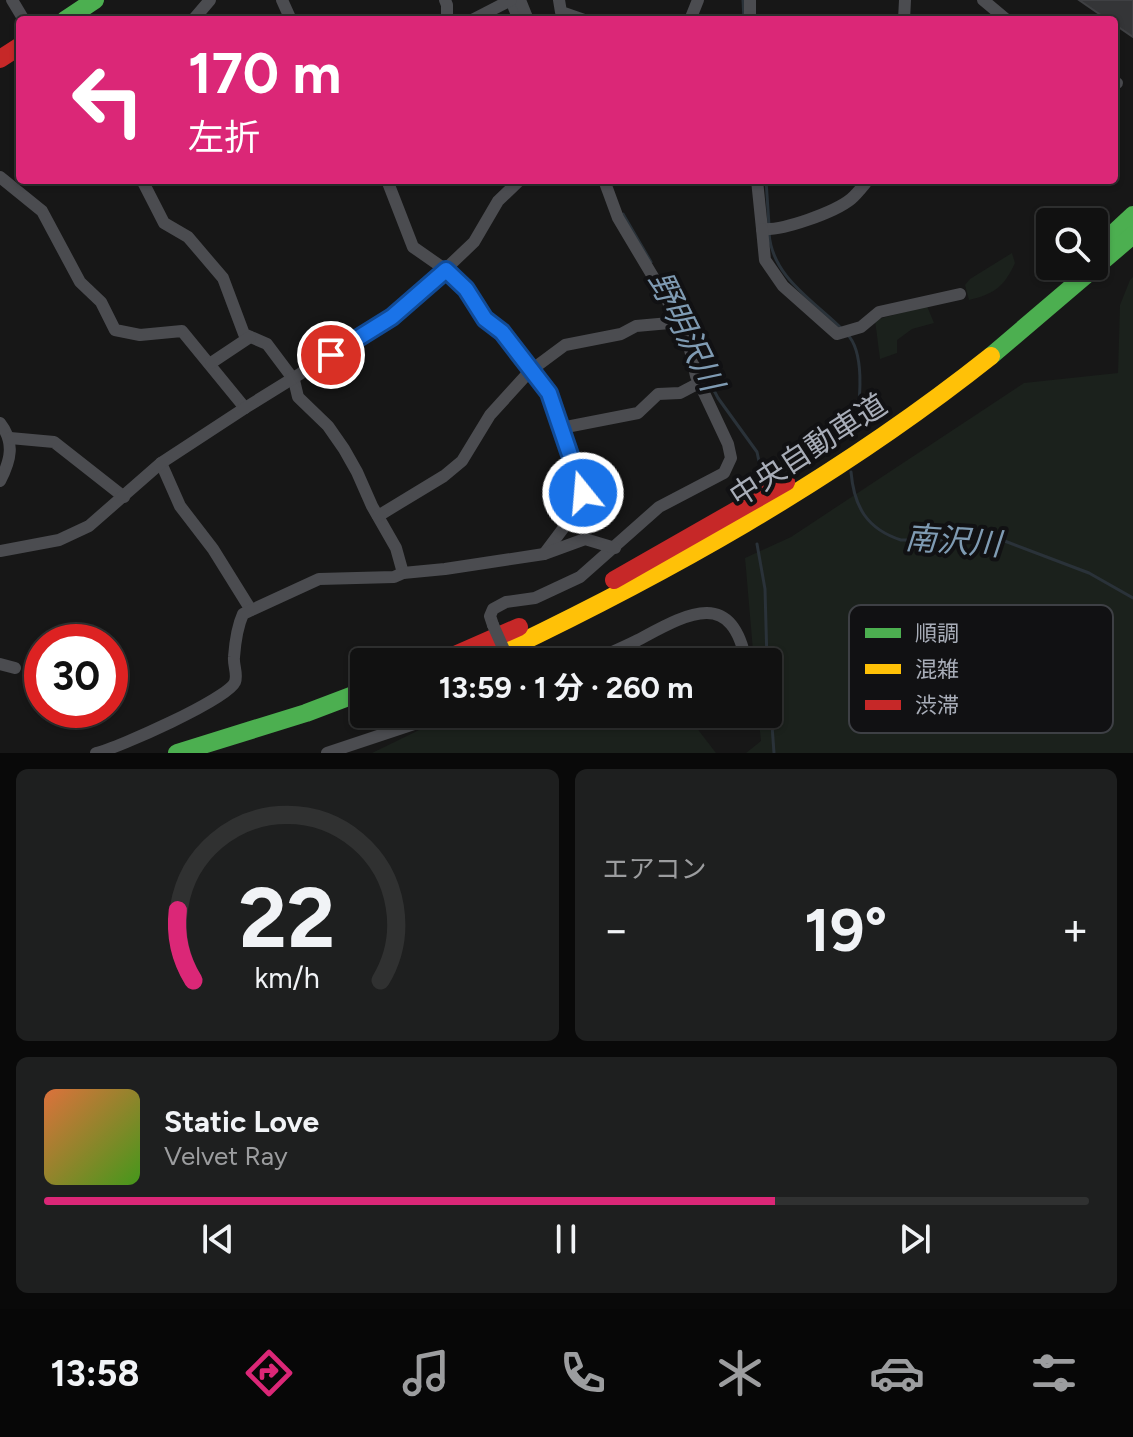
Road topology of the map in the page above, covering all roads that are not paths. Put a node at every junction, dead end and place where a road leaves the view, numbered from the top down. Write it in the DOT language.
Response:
graph roads {
  1 [pos="95,0"];
  2 [pos="210,0"];
  3 [pos="511,0"];
  4 [pos="559,0"];
  5 [pos="983,0"];
  6 [pos="71,16"];
  7 [pos="196,16"];
  8 [pos="480,16"];
  9 [pos="572,16"];
  10 [pos="1002,16"];
  11 [pos="0,177"];
  12 [pos="144,184"];
  13 [pos="389,184"];
  14 [pos="516,184"];
  15 [pos="605,184"];
  16 [pos="757,184"];
  17 [pos="865,184"];
  18 [pos="1133,215"];
  19 [pos="762,229"];
  20 [pos="1133,235"];
  21 [pos="1108,238"];
  22 [pos="446,270"];
  23 [pos="1060,280"];
  24 [pos="960,294"];
  25 [pos="681,322"];
  26 [pos="250,337"];
  27 [pos="211,363"];
  28 [pos="530,371"];
  29 [pos="294,380"];
  30 [pos="699,383"];
  31 [pos="245,408"];
  32 [pos="0,423"];
  33 [pos="561,428"];
  34 [pos="10,438"];
  35 [pos="161,463"];
  36 [pos="0,481"];
  37 [pos="124,497"];
  38 [pos="378,516"];
  39 [pos="615,548"];
  40 [pos="0,551"];
  41 [pos="544,554"];
  42 [pos="403,573"];
  43 [pos="251,610"];
  44 [pos="471,648"];
  45 [pos="504,648"];
  46 [pos="510,648"];
  47 [pos="622,648"];
  48 [pos="741,648"];
  49 [pos="0,664"];
  50 [pos="15,668"];
  51 [pos="350,696"];
  52 [pos="350,713"];
  53 [pos="402,728"];
  54 [pos="96,753"];
  55 [pos="177,753"];
  56 [pos="232,753"];
  57 [pos="327,753"];
  1 -- 6 [label="main road"];
  2 -- 7 [label="street"];
  3 -- 8 [label="street"];
  4 -- 9 [label="street"];
  5 -- 10 [label="street"];
  11 -- 27 [label="street"];
  12 -- 26 [label="street"];
  13 -- 22 [label="street"];
  14 -- 22 [label="street"];
  15 -- 25 [label="street"];
  16 -- 19 [label="street"];
  17 -- 19 [label="street"];
  18 -- 21 [label="main road"];
  19 -- 24 [label="street"];
  20 -- 46 [label="main road, 中央自動車道"];
  22 -- 28 [label="street"];
  22 -- 29 [label="street"];
  23 -- 44 [label="main road, 中央自動車道"];
  25 -- 28 [label="street"];
  25 -- 30 [label="street"];
  26 -- 27 [label="street"];
  26 -- 29 [label="street"];
  27 -- 31 [label="street"];
  28 -- 33 [label="street"];
  28 -- 38 [label="street"];
  29 -- 31 [label="street"];
  29 -- 38 [label="street"];
  30 -- 33 [label="street"];
  30 -- 39 [label="street"];
  31 -- 35 [label="street"];
  32 -- 34 [label="street"];
  33 -- 41 [label="street"];
  34 -- 36 [label="street"];
  34 -- 37 [label="street"];
  35 -- 37 [label="street"];
  35 -- 43 [label="street"];
  37 -- 40 [label="street"];
  38 -- 42 [label="street"];
  39 -- 41 [label="street"];
  39 -- 45 [label="street, bridge"];
  41 -- 42 [label="street"];
  42 -- 43 [label="street"];
  43 -- 54 [label="street"];
  47 -- 48 [label="street"];
  49 -- 50 [label="street"];
  51 -- 55 [label="main road"];
  52 -- 56 [label="main road"];
  53 -- 57 [label="street"];
}
